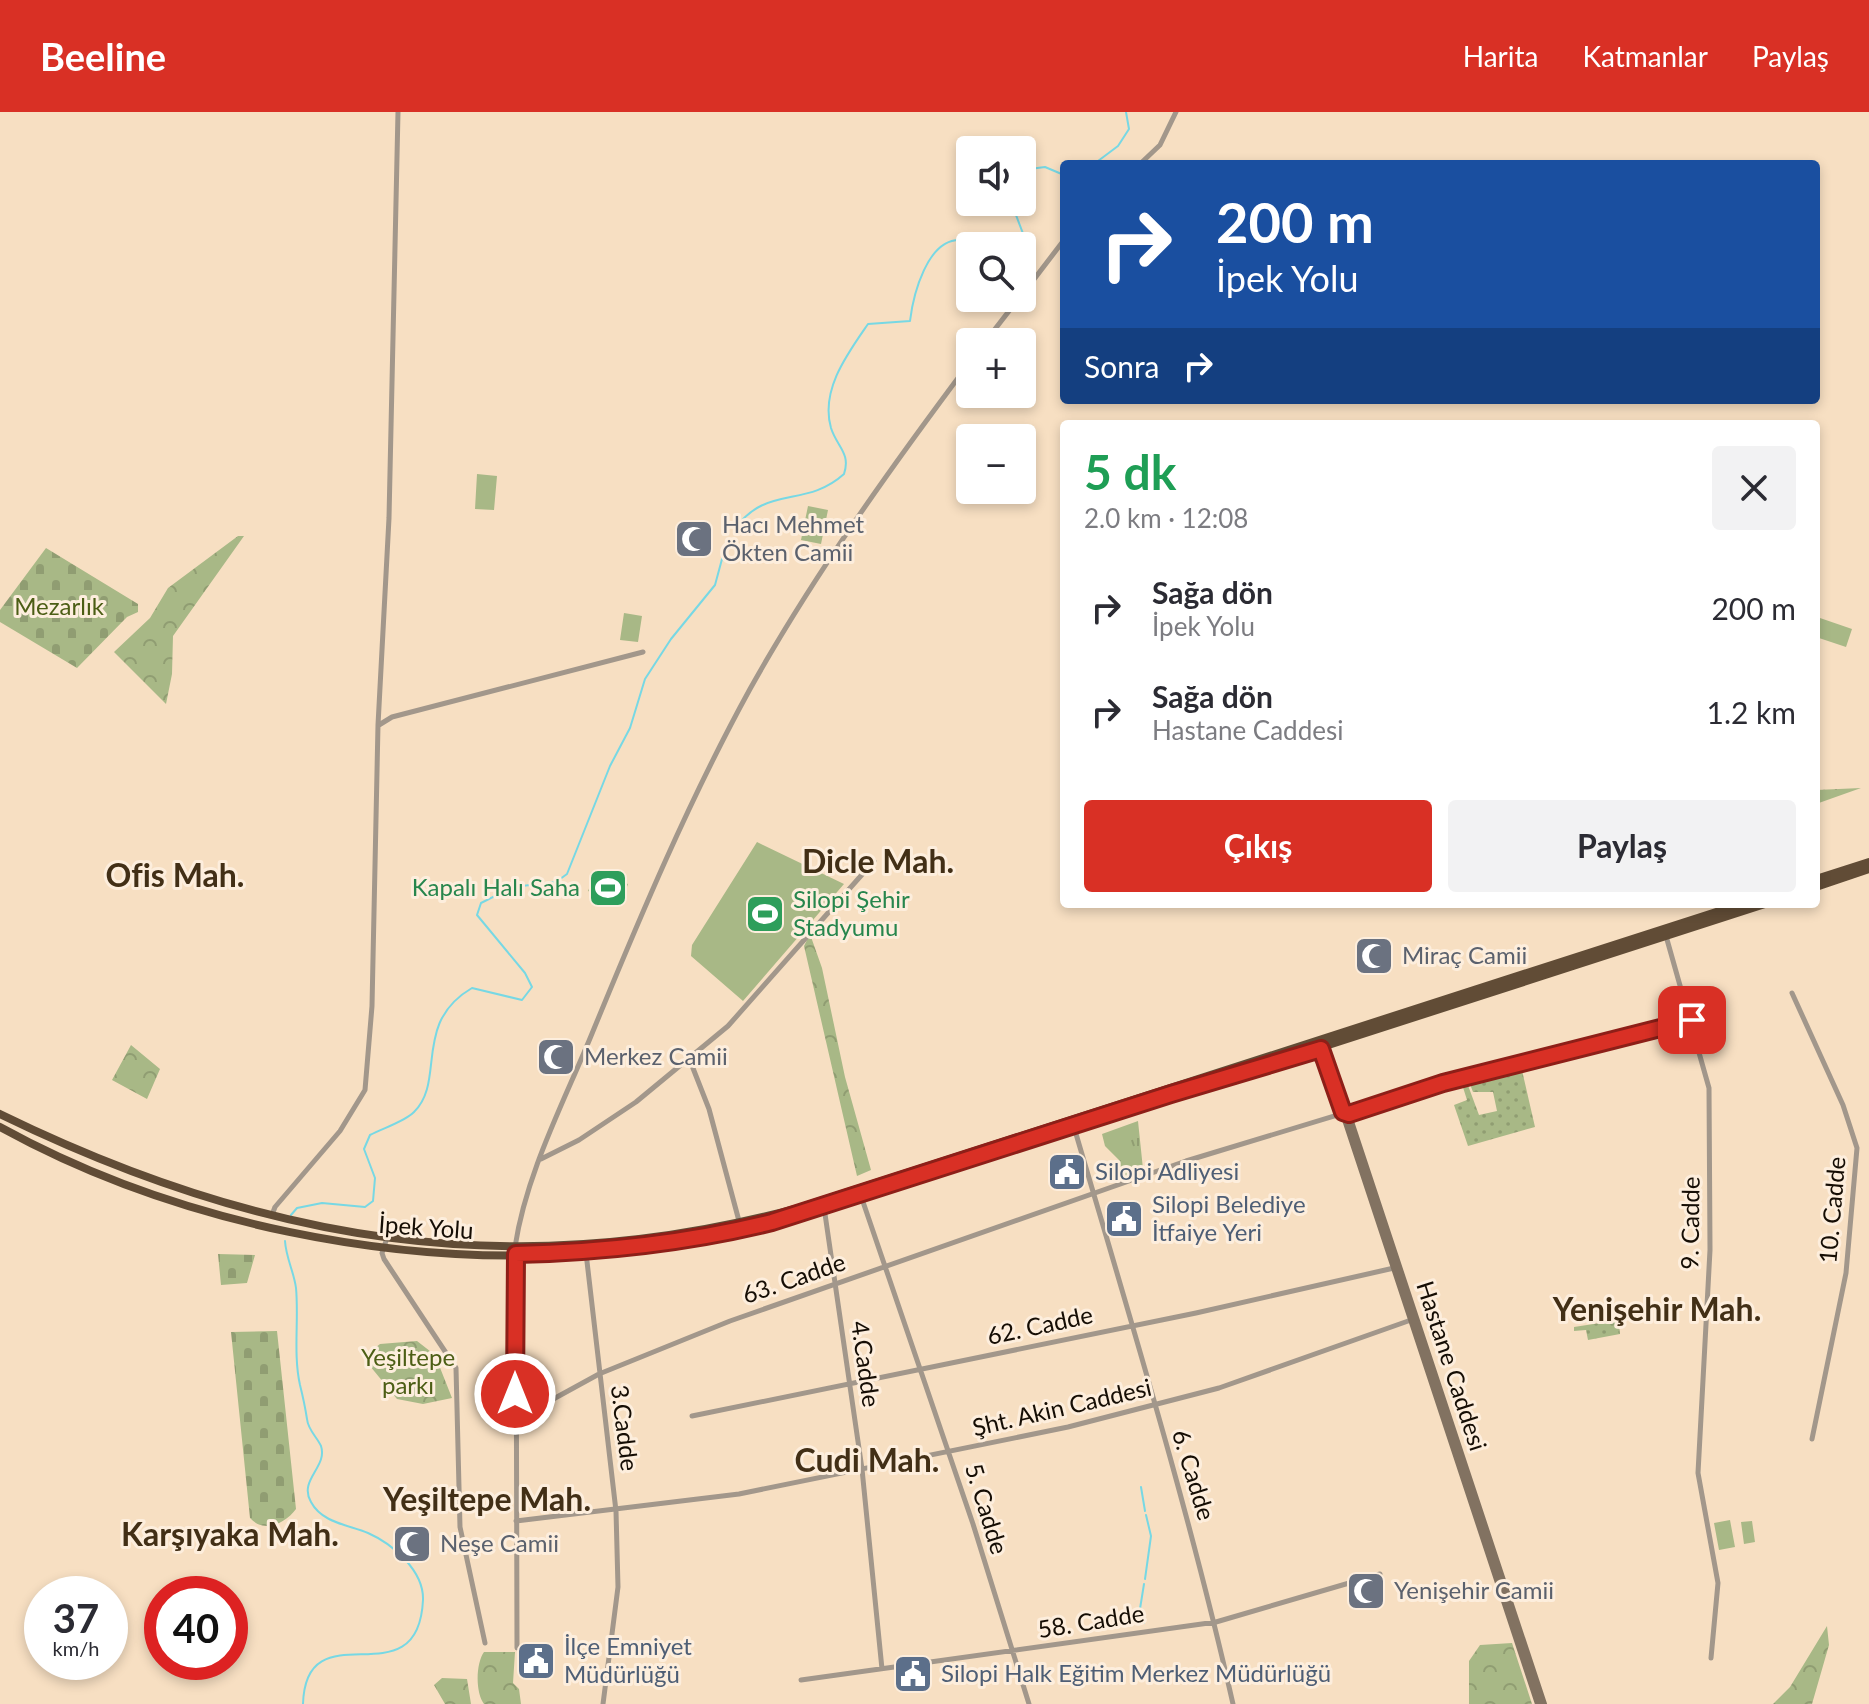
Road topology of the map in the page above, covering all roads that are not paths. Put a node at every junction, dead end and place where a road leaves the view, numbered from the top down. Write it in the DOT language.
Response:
graph roads {
  1 [pos="398,112"];
  2 [pos="1176,112"];
  3 [pos="1144,160"];
  4 [pos="1060,245"];
  5 [pos="1036,276"];
  6 [pos="1008,312"];
  7 [pos="996,328"];
  8 [pos="956,382"];
  9 [pos="643,652"];
  10 [pos="378,725"];
  11 [pos="874,861"];
  12 [pos="1869,862"];
  13 [pos="1869,869"];
  14 [pos="1820,878"];
  15 [pos="1820,886"];
  16 [pos="1729,908"];
  17 [pos="1753,908"];
  18 [pos="1666,936"];
  19 [pos="1792,993"];
  20 [pos="1692,1020"];
  21 [pos="1322,1044"];
  22 [pos="689,1058"];
  23 [pos="1346,1113"];
  24 [pos="0,1114"];
  25 [pos="1073,1123"];
  26 [pos="0,1127"];
  27 [pos="75,1151"];
  28 [pos="541,1160"];
  29 [pos="70,1161"];
  30 [pos="100,1161"];
  31 [pos="95,1172"];
  32 [pos="860,1193"];
  33 [pos="1094,1193"];
  34 [pos="824,1207"];
  35 [pos="271,1218"];
  36 [pos="739,1224"];
  37 [pos="385,1243"];
  38 [pos="515,1251"];
  39 [pos="586,1253"];
  40 [pos="885,1267"];
  41 [pos="1394,1268"];
  42 [pos="836,1283"];
  43 [pos="1414,1319"];
  44 [pos="1130,1326"];
  45 [pos="920,1369"];
  46 [pos="599,1374"];
  47 [pos="849,1381"];
  48 [pos="1153,1407"];
  49 [pos="692,1416"];
  50 [pos="515,1420"];
  51 [pos="1812,1439"];
  52 [pos="949,1452"];
  53 [pos="862,1469"];
  54 [pos="616,1511"];
  55 [pos="516,1521"];
  56 [pos="1380,1574"];
  57 [pos="1216,1622"];
  58 [pos="485,1643"];
  59 [pos="517,1648"];
  60 [pos="1011,1652"];
  61 [pos="1711,1658"];
  62 [pos="882,1669"];
  63 [pos="801,1680"];
  64 [pos="603,1704"];
  65 [pos="1029,1704"];
  66 [pos="1233,1704"];
  67 [pos="1538,1704"];
  68 [pos="1544,1704"];
  1 -- 10 [label="street"];
  2 -- 3 [label="street"];
  4 -- 5 [label="street"];
  6 -- 7 [label="street"];
  8 -- 28 [label="street"];
  9 -- 10 [label="street"];
  10 -- 35 [label="street"];
  11 -- 22 [label="street"];
  12 -- 14 [label="highway"];
  13 -- 15 [label="highway"];
  16 -- 21 [label="highway"];
  17 -- 18 [label="highway"];
  18 -- 20 [label="street, 9. Cadde"];
  18 -- 21 [label="highway"];
  19 -- 51 [label="street, 10. Cadde"];
  20 -- 23 [label="street, 63. Cadde"];
  20 -- 61 [label="street, 9. Cadde"];
  21 -- 23 [label="main road, Hastane Caddesi"];
  21 -- 25 [label="highway"];
  22 -- 28 [label="street"];
  22 -- 36 [label="street"];
  23 -- 33 [label="street, 63. Cadde"];
  23 -- 41 [label="main road, Hastane Caddesi"];
  23 -- 43 [label="main road, Hastane Caddesi"];
  24 -- 27 [label="highway"];
  25 -- 32 [label="highway"];
  25 -- 33 [label="street, 6. Cadde"];
  26 -- 29 [label="highway, İpek Yolu"];
  27 -- 29 [label="highway"];
  27 -- 30 [label="highway"];
  28 -- 38 [label="street"];
  29 -- 31 [label="highway, İpek Yolu"];
  30 -- 31 [label="highway"];
  30 -- 35 [label="highway"];
  31 -- 37 [label="highway, İpek Yolu"];
  32 -- 34 [label="highway"];
  32 -- 36 [label="highway"];
  32 -- 40 [label="street, 5. Cadde"];
  33 -- 40 [label="street, 63. Cadde"];
  33 -- 44 [label="street, 6. Cadde"];
  34 -- 39 [label="highway"];
  34 -- 42 [label="street, 4.Cadde"];
  35 -- 37 [label="highway"];
  36 -- 38 [label="highway"];
  37 -- 38 [label="highway"];
  37 -- 58 [label="street"];
  38 -- 39 [label="highway"];
  38 -- 50 [label="street"];
  39 -- 46 [label="street, 3.Cadde"];
  40 -- 42 [label="street, 63. Cadde"];
  40 -- 45 [label="street, 5. Cadde"];
  41 -- 43 [label="main road, Hastane Caddesi"];
  41 -- 44 [label="street, 62. Cadde"];
  42 -- 46 [label="street, 63. Cadde"];
  42 -- 47 [label="street, 4.Cadde"];
  43 -- 48 [label="street, Şht. Akin Caddesi"];
  43 -- 67 [label="main road, Hastane Caddesi"];
  43 -- 68 [label="main road, Hastane Caddesi"];
  44 -- 45 [label="street, 62. Cadde"];
  44 -- 48 [label="street, 6. Cadde"];
  45 -- 47 [label="street, 62. Cadde"];
  45 -- 52 [label="street, 5. Cadde"];
  46 -- 50 [label="street, 63. Cadde"];
  46 -- 54 [label="street, 3.Cadde"];
  47 -- 49 [label="street, 62. Cadde"];
  47 -- 53 [label="street, 4.Cadde"];
  48 -- 52 [label="street, Şht. Akin Caddesi"];
  48 -- 57 [label="street, 6. Cadde"];
  50 -- 55 [label="street"];
  52 -- 53 [label="street, Şht. Akin Caddesi"];
  52 -- 60 [label="street, 5. Cadde"];
  53 -- 54 [label="street, Şht. Akin Caddesi"];
  53 -- 62 [label="street, 4.Cadde"];
  54 -- 55 [label="street, Şht. Akin Caddesi"];
  54 -- 64 [label="street, 3.Cadde"];
  55 -- 59 [label="street"];
  56 -- 57 [label="street, 58. Cadde"];
  57 -- 60 [label="street, 58. Cadde"];
  57 -- 66 [label="street, 6. Cadde"];
  60 -- 62 [label="street, 58. Cadde"];
  60 -- 65 [label="street, 5. Cadde"];
  62 -- 63 [label="street, 58. Cadde"];
}
